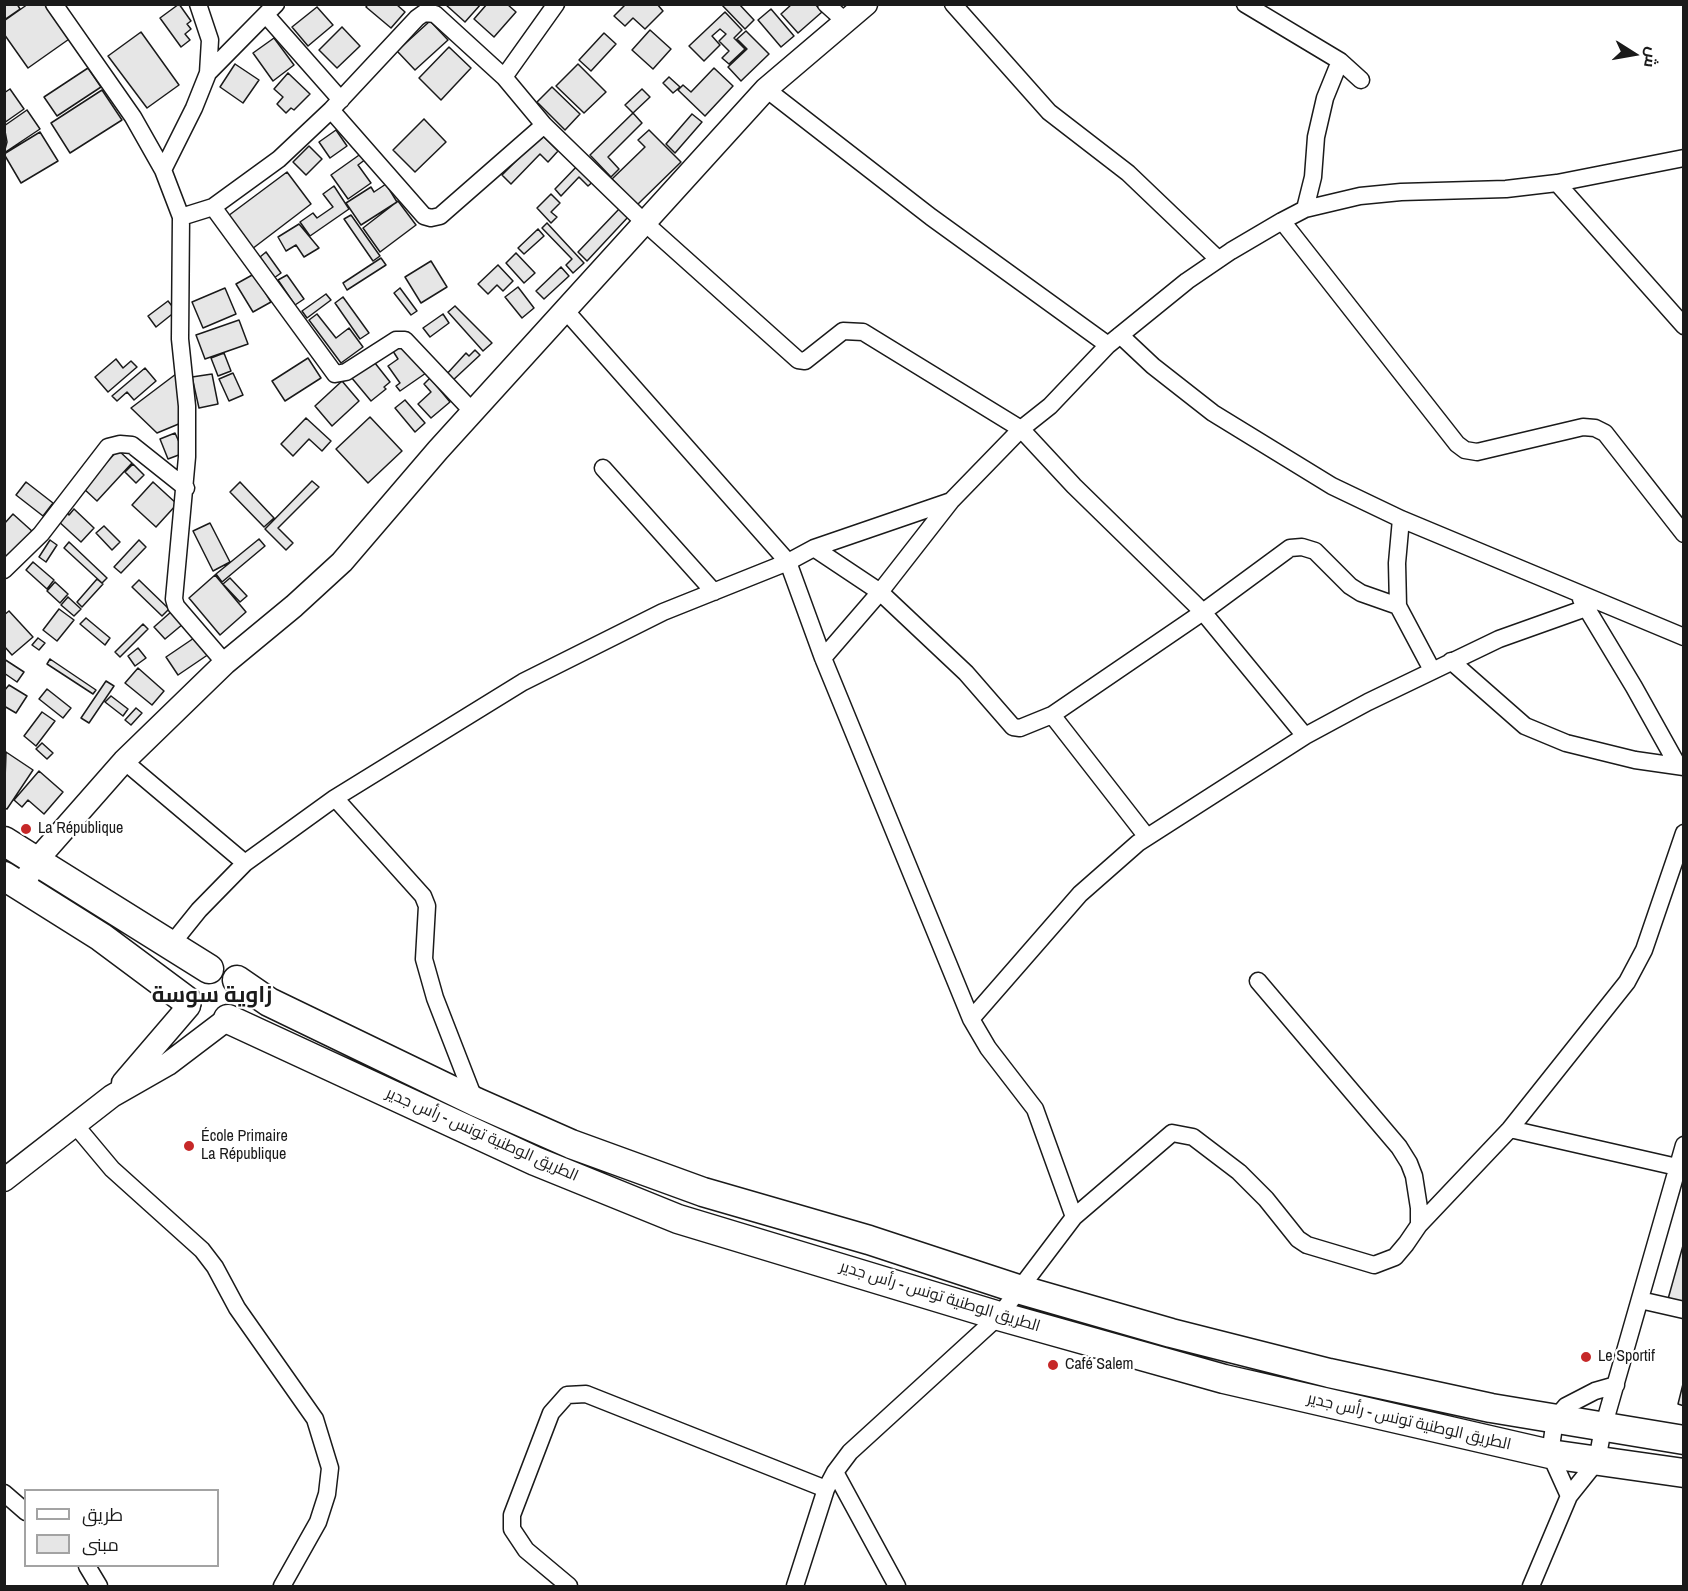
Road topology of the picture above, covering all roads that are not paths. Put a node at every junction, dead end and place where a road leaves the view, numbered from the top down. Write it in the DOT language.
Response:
graph roads {
  1 [pos="54,4"];
  2 [pos="198,4"];
  3 [pos="556,4"];
  4 [pos="826,4"];
  5 [pos="866,4"];
  6 [pos="953,4"];
  7 [pos="1245,4"];
  8 [pos="428,9"];
  9 [pos="271,10"];
  10 [pos="846,22"];
  11 [pos="1340,61"];
  12 [pos="208,73"];
  13 [pos="504,77"];
  14 [pos="1361,81"];
  15 [pos="766,89"];
  16 [pos="336,105"];
  17 [pos="544,125"];
  18 [pos="1683,158"];
  19 [pos="163,170"];
  20 [pos="1557,183"];
  21 [pos="213,207"];
  22 [pos="1305,209"];
  23 [pos="181,217"];
  24 [pos="1282,221"];
  25 [pos="645,223"];
  26 [pos="1218,259"];
  27 [pos="566,311"];
  28 [pos="1683,326"];
  29 [pos="1114,340"];
  30 [pos="473,412"];
  31 [pos="1021,429"];
  32 [pos="603,468"];
  33 [pos="186,488"];
  34 [pos="951,501"];
  35 [pos="1401,519"];
  36 [pos="1683,534"];
  37 [pos="814,548"];
  38 [pos="788,562"];
  39 [pos="4,570"];
  40 [pos="714,592"];
  41 [pos="880,592"];
  42 [pos="1577,593"];
  43 [pos="1398,606"];
  44 [pos="1586,608"];
  45 [pos="1203,612"];
  46 [pos="1683,637"];
  47 [pos="823,658"];
  48 [pos="1451,661"];
  49 [pos="225,663"];
  50 [pos="1432,670"];
  51 [pos="1052,715"];
  52 [pos="1305,736"];
  53 [pos="124,761"];
  54 [pos="1680,765"];
  55 [pos="335,798"];
  56 [pos="1683,833"];
  57 [pos="1147,837"];
  58 [pos="4,842"];
  59 [pos="36,861"];
  60 [pos="245,863"];
  61 [pos="13,881"];
  62 [pos="170,946"];
  63 [pos="209,969"];
  64 [pos="237,980"];
  65 [pos="1257,981"];
  66 [pos="188,1004"];
  67 [pos="971,1019"];
  68 [pos="227,1020"];
  69 [pos="112,1096"];
  70 [pos="476,1102"];
  71 [pos="76,1126"];
  72 [pos="1510,1129"];
  73 [pos="1683,1145"];
  74 [pos="1677,1167"];
  75 [pos="4,1180"];
  76 [pos="1074,1217"];
  77 [pos="1419,1225"];
  78 [pos="1018,1289"];
  79 [pos="1640,1300"];
  80 [pos="1683,1310"];
  81 [pos="999,1316"];
  82 [pos="1616,1385"];
  83 [pos="1556,1419"];
  84 [pos="1603,1428"];
  85 [pos="1683,1440"];
  86 [pos="1550,1454"];
  87 [pos="1597,1461"];
  88 [pos="835,1472"];
  89 [pos="1683,1473"];
  90 [pos="826,1489"];
  91 [pos="4,1493"];
  92 [pos="1569,1496"];
  93 [pos="24,1510"];
  94 [pos="88,1567"];
  95 [pos="1531,1586"];
  96 [pos="99,1587"];
  97 [pos="282,1587"];
  98 [pos="569,1587"];
  99 [pos="795,1587"];
  100 [pos="897,1587"];
  1 -- 19 [label="street"];
  2 -- 12 [label="street"];
  3 -- 13 [label="street"];
  4 -- 10 [label="street"];
  5 -- 10 [label="street"];
  6 -- 26 [label="street"];
  7 -- 11 [label="street"];
  8 -- 13 [label="street"];
  8 -- 16 [label="street"];
  9 -- 12 [label="street"];
  9 -- 16 [label="street"];
  10 -- 15 [label="street"];
  11 -- 14 [label="street"];
  11 -- 22 [label="street"];
  12 -- 19 [label="street"];
  13 -- 17 [label="street"];
  15 -- 25 [label="street"];
  15 -- 29 [label="street"];
  16 -- 17 [label="street"];
  16 -- 21 [label="street"];
  17 -- 25 [label="street"];
  18 -- 20 [label="street"];
  19 -- 23 [label="street"];
  20 -- 22 [label="street"];
  20 -- 28 [label="street"];
  21 -- 23 [label="street"];
  21 -- 30 [label="street"];
  22 -- 24 [label="street"];
  23 -- 33 [label="street"];
  24 -- 26 [label="street"];
  24 -- 36 [label="street"];
  25 -- 27 [label="street"];
  25 -- 31 [label="street"];
  26 -- 29 [label="street"];
  27 -- 30 [label="street"];
  27 -- 38 [label="street"];
  29 -- 31 [label="street"];
  29 -- 35 [label="street"];
  30 -- 49 [label="street"];
  31 -- 34 [label="street"];
  31 -- 45 [label="street"];
  32 -- 40 [label="street"];
  33 -- 39 [label="street"];
  33 -- 49 [label="street"];
  34 -- 37 [label="street"];
  34 -- 41 [label="street"];
  35 -- 42 [label="street"];
  35 -- 43 [label="street"];
  37 -- 38 [label="street"];
  37 -- 41 [label="street"];
  38 -- 40 [label="street"];
  38 -- 47 [label="street"];
  40 -- 55 [label="street"];
  41 -- 47 [label="street"];
  41 -- 51 [label="street"];
  42 -- 44 [label="street"];
  42 -- 46 [label="street"];
  43 -- 45 [label="street"];
  43 -- 50 [label="street"];
  44 -- 48 [label="street"];
  44 -- 54 [label="street"];
  45 -- 51 [label="street"];
  45 -- 52 [label="street"];
  47 -- 67 [label="street"];
  48 -- 50 [label="street"];
  48 -- 54 [label="street"];
  49 -- 53 [label="street"];
  50 -- 52 [label="street"];
  51 -- 57 [label="street"];
  52 -- 57 [label="street"];
  53 -- 59 [label="street"];
  53 -- 60 [label="street"];
  55 -- 60 [label="street"];
  55 -- 70 [label="street"];
  56 -- 72 [label="street"];
  57 -- 67 [label="street"];
  58 -- 59 [label="highway"];
  59 -- 61 [label="street"];
  59 -- 62 [label="highway"];
  60 -- 62 [label="street"];
  61 -- 66 [label="highway"];
  62 -- 63 [label="highway"];
  63 -- 64 [label="highway"];
  63 -- 66 [label="highway"];
  64 -- 68 [label="highway"];
  64 -- 70 [label="highway, الطريق الوطنية تونس - رأس جدير"];
  65 -- 77 [label="street"];
  66 -- 68 [label="highway"];
  66 -- 69 [label="street"];
  67 -- 76 [label="street"];
  68 -- 69 [label="street"];
  68 -- 81 [label="highway, الطريق الوطنية تونس - رأس جدير"];
  69 -- 71 [label="street"];
  70 -- 78 [label="highway, الطريق الوطنية تونس - رأس جدير"];
  71 -- 75 [label="street"];
  71 -- 97 [label="street"];
  72 -- 74 [label="street"];
  72 -- 77 [label="street"];
  73 -- 74 [label="street"];
  74 -- 79 [label="street"];
  76 -- 77 [label="street"];
  76 -- 78 [label="street"];
  78 -- 81 [label="street"];
  78 -- 83 [label="highway, الطريق الوطنية تونس - رأس جدير"];
  79 -- 80 [label="street"];
  79 -- 82 [label="street"];
  81 -- 86 [label="highway, الطريق الوطنية تونس - رأس جدير"];
  81 -- 88 [label="street"];
  82 -- 83 [label="street"];
  82 -- 84 [label="street"];
  83 -- 84 [label="highway, الطريق الوطنية تونس - رأس جدير"];
  83 -- 86 [label="street"];
  84 -- 85 [label="highway, الطريق الوطنية تونس - رأس جدير"];
  84 -- 87 [label="street"];
  86 -- 87 [label="highway, الطريق الوطنية تونس - رأس جدير"];
  86 -- 92 [label="street"];
  87 -- 89 [label="highway, الطريق الوطنية تونس - رأس جدير"];
  87 -- 92 [label="street"];
  88 -- 90 [label="street"];
  88 -- 100 [label="street"];
  90 -- 98 [label="street"];
  90 -- 99 [label="street"];
  91 -- 93 [label="street"];
  92 -- 95 [label="street"];
  94 -- 96 [label="street"];
}
